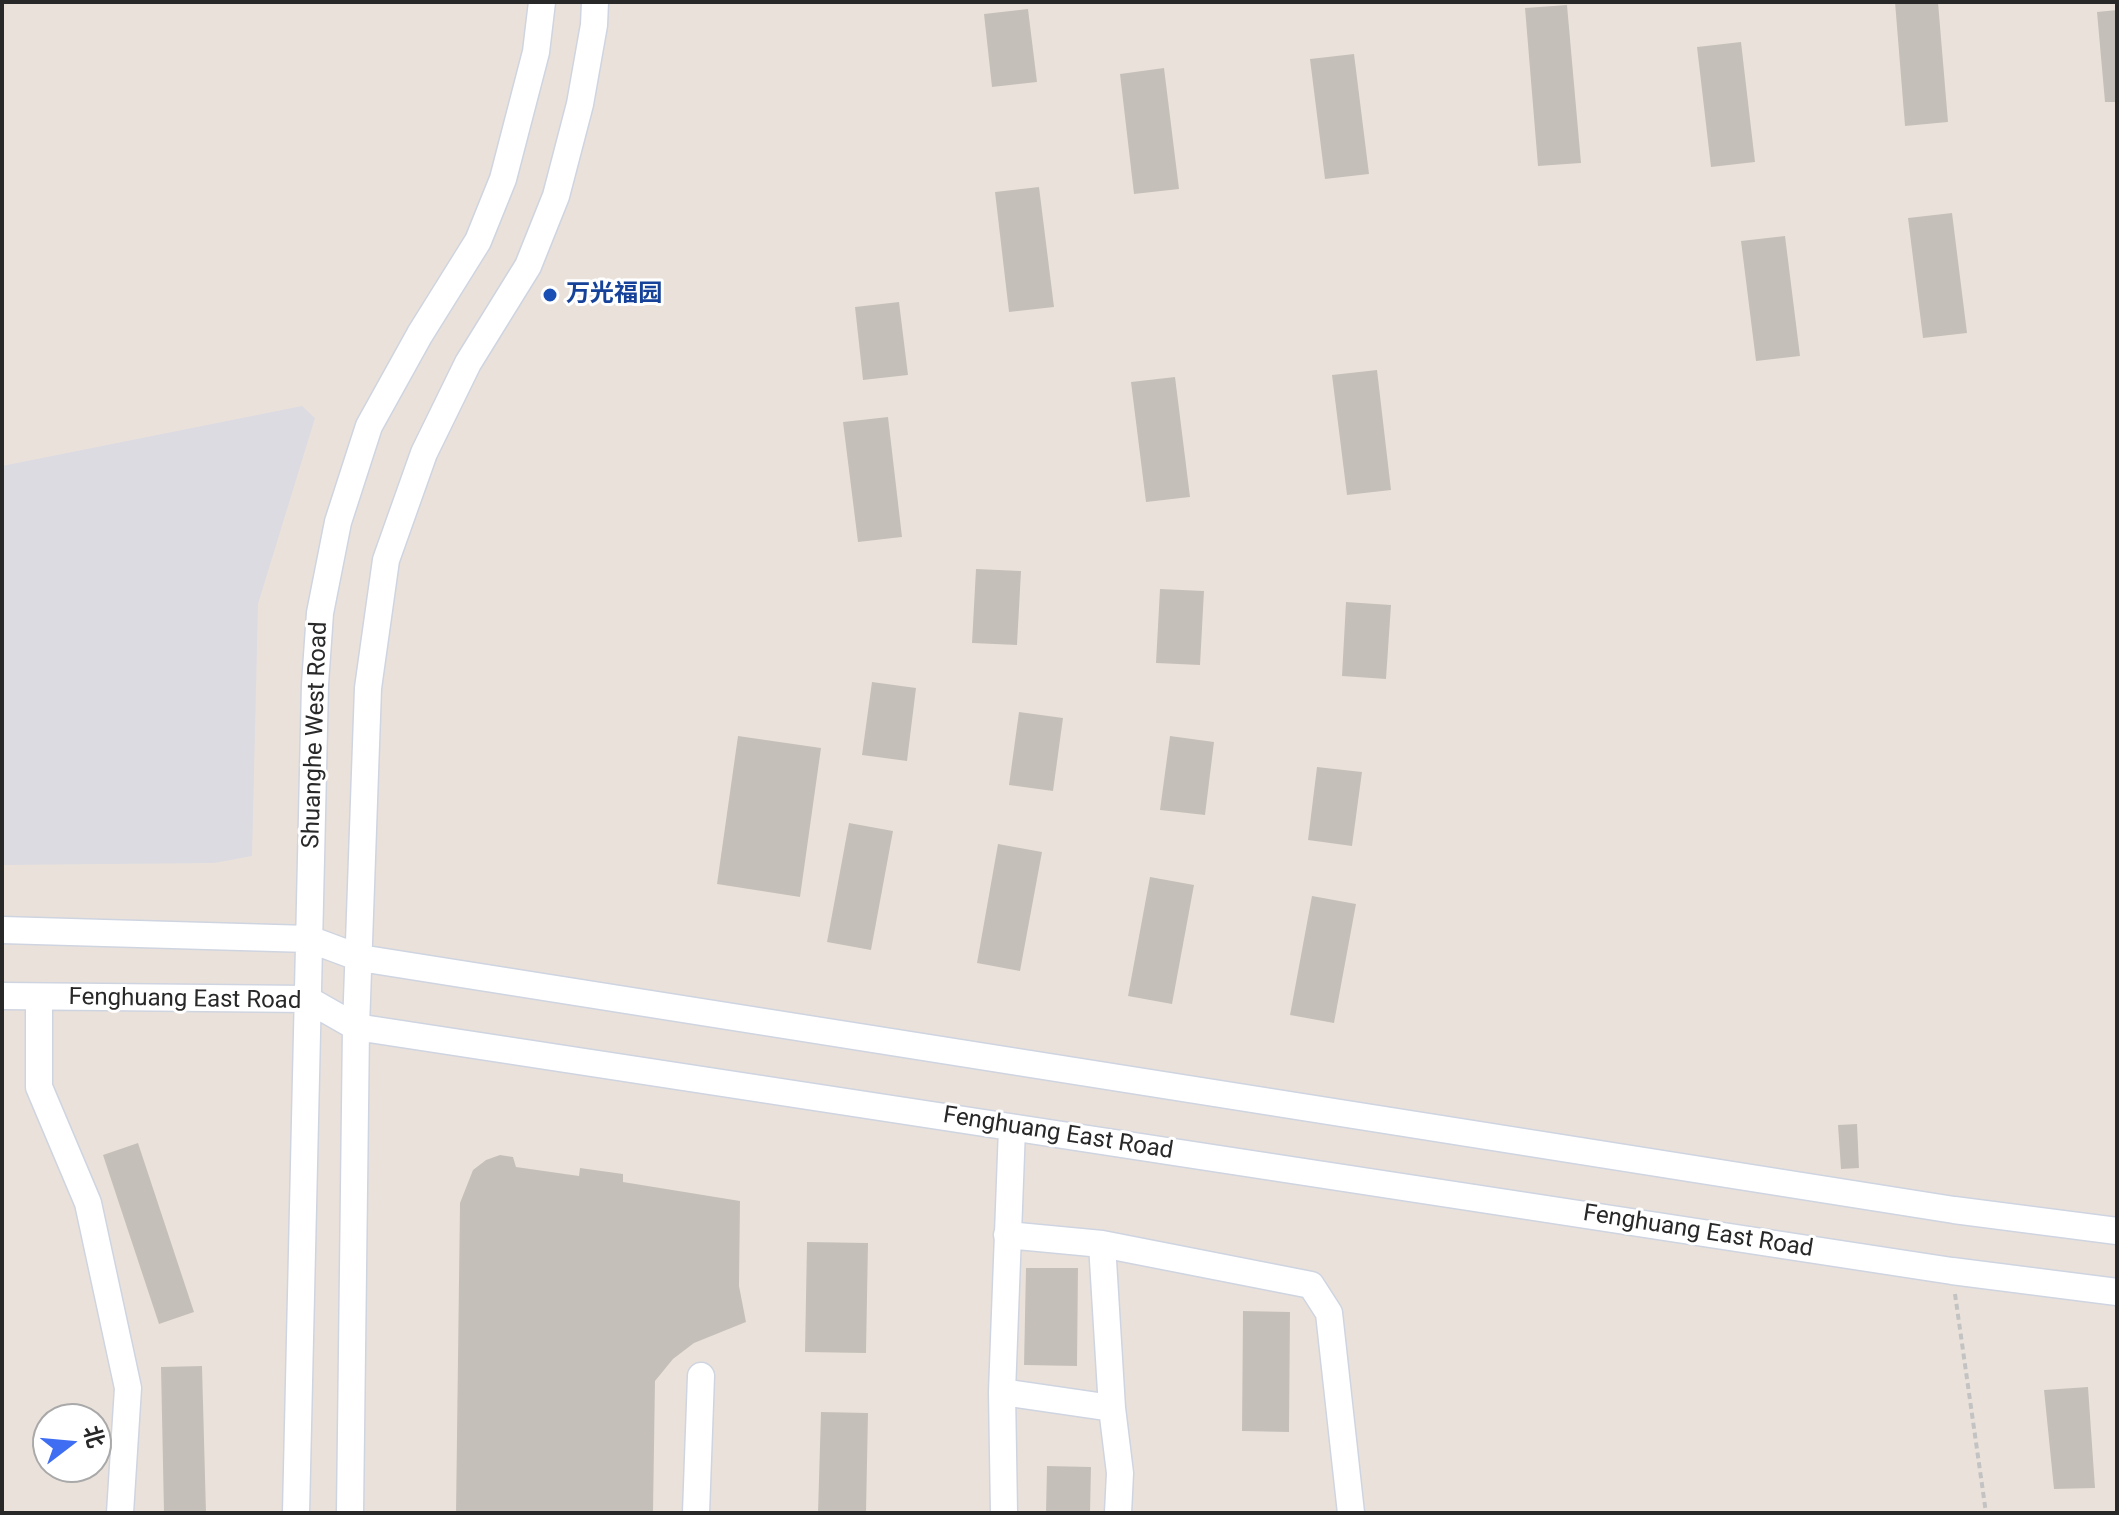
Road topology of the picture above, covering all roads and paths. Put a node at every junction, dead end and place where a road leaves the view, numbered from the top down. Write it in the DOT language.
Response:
graph roads {
  1 [pos="542,2"];
  2 [pos="595,2"];
  3 [pos="2,930"];
  4 [pos="309,939"];
  5 [pos="360,958"];
  6 [pos="2,996"];
  7 [pos="39,997"];
  8 [pos="307,999"];
  9 [pos="356,1027"];
  10 [pos="1012,1128"];
  11 [pos="2117,1231"];
  12 [pos="1007,1235"];
  13 [pos="1102,1244"];
  14 [pos="1952,1271"];
  15 [pos="2117,1292"];
  16 [pos="701,1376"];
  17 [pos="1002,1392"];
  18 [pos="1112,1408"];
  19 [pos="1344,1511"];
  20 [pos="120,1513"];
  21 [pos="296,1513"];
  22 [pos="350,1513"];
  23 [pos="696,1513"];
  24 [pos="1004,1513"];
  25 [pos="1118,1513"];
  26 [pos="1986,1513"];
  1 -- 4 [label="street, Shuanghe West Road"];
  2 -- 5 [label="street"];
  3 -- 4 [label="street"];
  4 -- 5 [label="street"];
  4 -- 8 [label="street, Shuanghe West Road"];
  5 -- 9 [label="street"];
  5 -- 11 [label="street"];
  6 -- 7 [label="street, Fenghuang East Road"];
  7 -- 8 [label="street, Fenghuang East Road"];
  7 -- 20 [label="street"];
  8 -- 9 [label="street, Fenghuang East Road"];
  8 -- 21 [label="street, Shuanghe West Road"];
  9 -- 10 [label="street, Fenghuang East Road"];
  9 -- 22 [label="street"];
  10 -- 12 [label="street"];
  10 -- 14 [label="street, Fenghuang East Road"];
  12 -- 13 [label="street"];
  12 -- 17 [label="street"];
  13 -- 18 [label="street"];
  13 -- 19 [label="street"];
  14 -- 15 [label="street, Fenghuang East Road"];
  14 -- 26 [label="path"];
  16 -- 23 [label="street"];
  17 -- 18 [label="street"];
  17 -- 24 [label="street"];
  18 -- 25 [label="street"];
}
